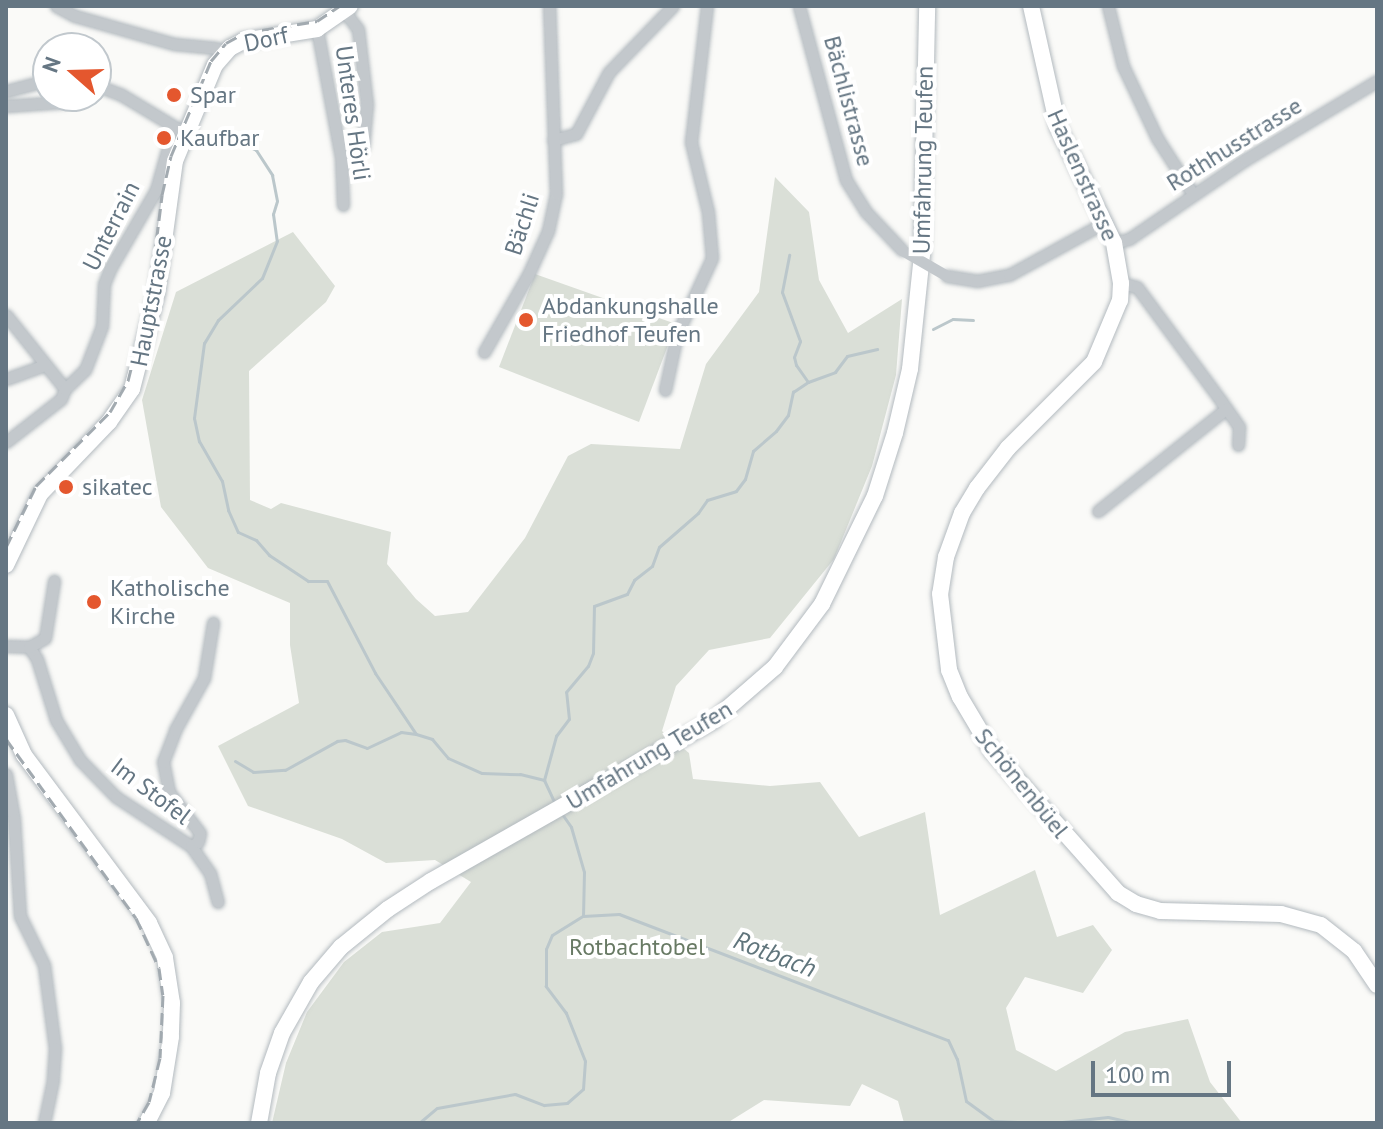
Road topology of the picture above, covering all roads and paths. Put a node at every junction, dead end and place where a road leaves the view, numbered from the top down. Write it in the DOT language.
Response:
graph roads {
  1 [pos="56,6"];
  2 [pos="549,6"];
  3 [pos="673,6"];
  4 [pos="707,6"];
  5 [pos="799,6"];
  6 [pos="927,6"];
  7 [pos="1031,6"];
  8 [pos="1108,6"];
  9 [pos="348,9"];
  10 [pos="317,29"];
  11 [pos="226,52"];
  12 [pos="1377,81"];
  13 [pos="32,84"];
  14 [pos="6,91"];
  15 [pos="112,91"];
  16 [pos="32,104"];
  17 [pos="6,106"];
  18 [pos="182,140"];
  19 [pos="553,140"];
  20 [pos="363,147"];
  21 [pos="1193,194"];
  22 [pos="343,205"];
  23 [pos="1106,222"];
  24 [pos="1114,243"];
  25 [pos="1121,283"];
  26 [pos="6,315"];
  27 [pos="484,352"];
  28 [pos="45,365"];
  29 [pos="6,379"];
  30 [pos="65,389"];
  31 [pos="665,390"];
  32 [pos="1226,409"];
  33 [pos="6,442"];
  34 [pos="1238,445"];
  35 [pos="1008,448"];
  36 [pos="1098,511"];
  37 [pos="6,565"];
  38 [pos="54,581"];
  39 [pos="213,623"];
  40 [pos="6,646"];
  41 [pos="29,647"];
  42 [pos="6,715"];
  43 [pos="6,774"];
  44 [pos="10,837"];
  45 [pos="191,846"];
  46 [pos="218,902"];
  47 [pos="1377,985"];
  48 [pos="44,1123"];
  49 [pos="147,1123"];
  50 [pos="259,1123"];
  1 -- 11 [label="street"];
  2 -- 19 [label="street, Bächli"];
  3 -- 19 [label="street"];
  4 -- 31 [label="street"];
  5 -- 23 [label="street, Bächlistrasse, bridge"];
  6 -- 50 [label="street, Umfahrung Teufen"];
  7 -- 23 [label="street, Haslenstrasse"];
  8 -- 21 [label="street"];
  9 -- 10 [label="street, Dorf"];
  9 -- 20 [label="street"];
  10 -- 11 [label="street, Dorf"];
  10 -- 22 [label="street, Unteres Hörli"];
  11 -- 18 [label="street, Hauptstrasse"];
  12 -- 21 [label="street, Rothhusstrasse"];
  13 -- 14 [label="street"];
  15 -- 18 [label="street"];
  16 -- 17 [label="street"];
  18 -- 30 [label="street, Unterrain"];
  18 -- 37 [label="street, Hauptstrasse"];
  19 -- 27 [label="street, Bächli"];
  21 -- 24 [label="street, Rothhusstrasse"];
  23 -- 24 [label="street, Haslenstrasse"];
  24 -- 25 [label="street, Haslenstrasse"];
  25 -- 32 [label="street"];
  25 -- 35 [label="street, Haslenstrasse"];
  26 -- 28 [label="street"];
  28 -- 29 [label="street"];
  28 -- 30 [label="street"];
  30 -- 33 [label="street, Unterrain"];
  32 -- 34 [label="street"];
  32 -- 36 [label="street"];
  35 -- 47 [label="street, Schönenbüel"];
  38 -- 41 [label="street"];
  39 -- 45 [label="street"];
  40 -- 41 [label="street"];
  41 -- 45 [label="street, Im Stofel"];
  42 -- 49 [label="street"];
  43 -- 44 [label="street"];
  44 -- 48 [label="street"];
  45 -- 46 [label="street, Im Stofel"];
}
